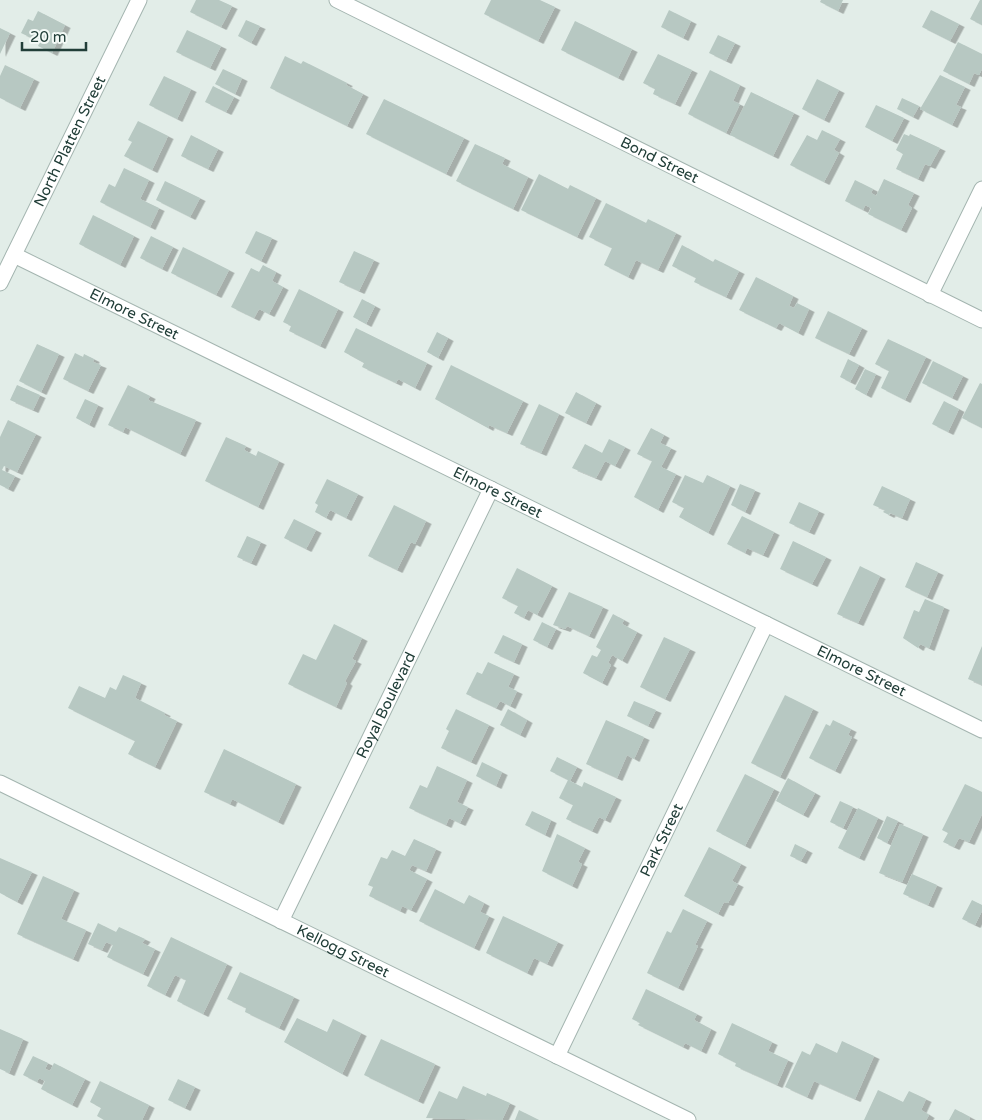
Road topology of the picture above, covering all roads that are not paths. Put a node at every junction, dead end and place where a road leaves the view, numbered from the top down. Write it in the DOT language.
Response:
graph roads {
  1 [pos="139,0"];
  2 [pos="337,0"];
  3 [pos="982,189"];
  4 [pos="14,255"];
  5 [pos="0,283"];
  6 [pos="930,295"];
  7 [pos="982,320"];
  8 [pos="491,489"];
  9 [pos="766,624"];
  10 [pos="982,730"];
  11 [pos="0,783"];
  12 [pos="281,921"];
  13 [pos="556,1056"];
  14 [pos="688,1120"];
  1 -- 4 [label="street, North Platten Street"];
  2 -- 6 [label="street, Bond Street"];
  3 -- 6 [label="street"];
  4 -- 5 [label="street, North Platten Street"];
  4 -- 8 [label="street, Elmore Street"];
  6 -- 7 [label="street, Bond Street"];
  8 -- 9 [label="street, Elmore Street"];
  8 -- 12 [label="street, Royal Boulevard"];
  9 -- 10 [label="street, Elmore Street"];
  9 -- 13 [label="street, Park Street"];
  11 -- 12 [label="street, Kellogg Street"];
  12 -- 13 [label="street, Kellogg Street"];
  13 -- 14 [label="street, Kellogg Street"];
}
